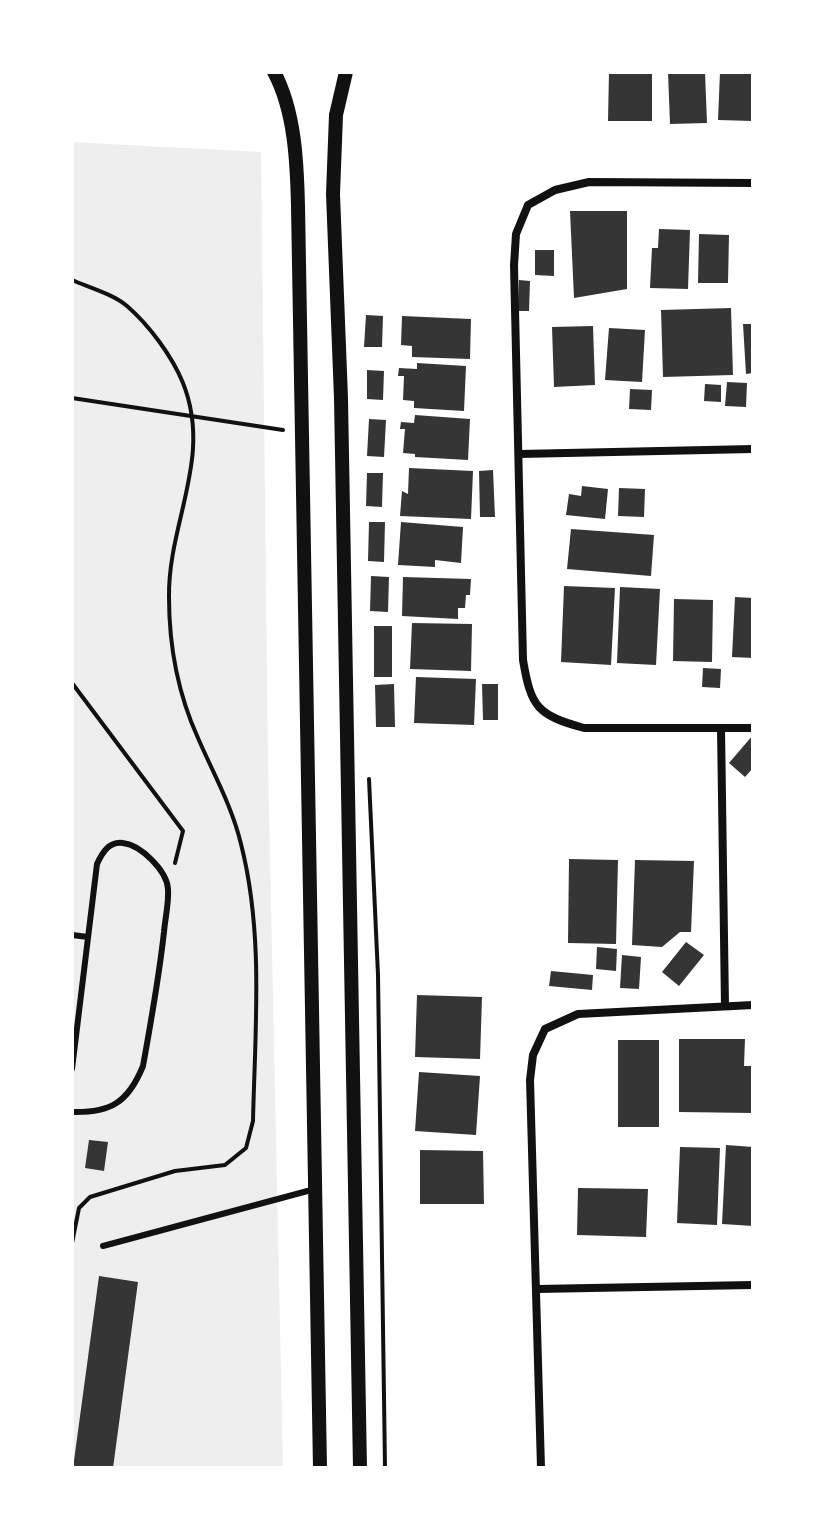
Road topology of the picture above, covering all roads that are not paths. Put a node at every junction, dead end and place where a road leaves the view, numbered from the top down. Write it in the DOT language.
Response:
graph roads {
  1 [pos="346,72"];
  2 [pos="276,74"];
  3 [pos="753,183"];
  4 [pos="753,449"];
  5 [pos="520,454"];
  6 [pos="721,728"];
  7 [pos="753,728"];
  8 [pos="72,935"];
  9 [pos="88,937"];
  10 [pos="753,1005"];
  11 [pos="725,1006"];
  12 [pos="72,1069"];
  13 [pos="72,1112"];
  14 [pos="315,1189"];
  15 [pos="103,1246"];
  16 [pos="753,1285"];
  17 [pos="537,1289"];
  18 [pos="320,1468"];
  19 [pos="360,1468"];
  20 [pos="541,1468"];
  1 -- 19 [label="street"];
  2 -- 14 [label="street"];
  3 -- 5 [label="street"];
  4 -- 5 [label="street"];
  5 -- 6 [label="street"];
  6 -- 7 [label="street"];
  6 -- 11 [label="street"];
  8 -- 9 [label="lane"];
  9 -- 12 [label="lane"];
  9 -- 13 [label="lane"];
  10 -- 11 [label="street"];
  11 -- 17 [label="street"];
  14 -- 15 [label="lane"];
  14 -- 18 [label="street"];
  16 -- 17 [label="street"];
  17 -- 20 [label="street"];
}
